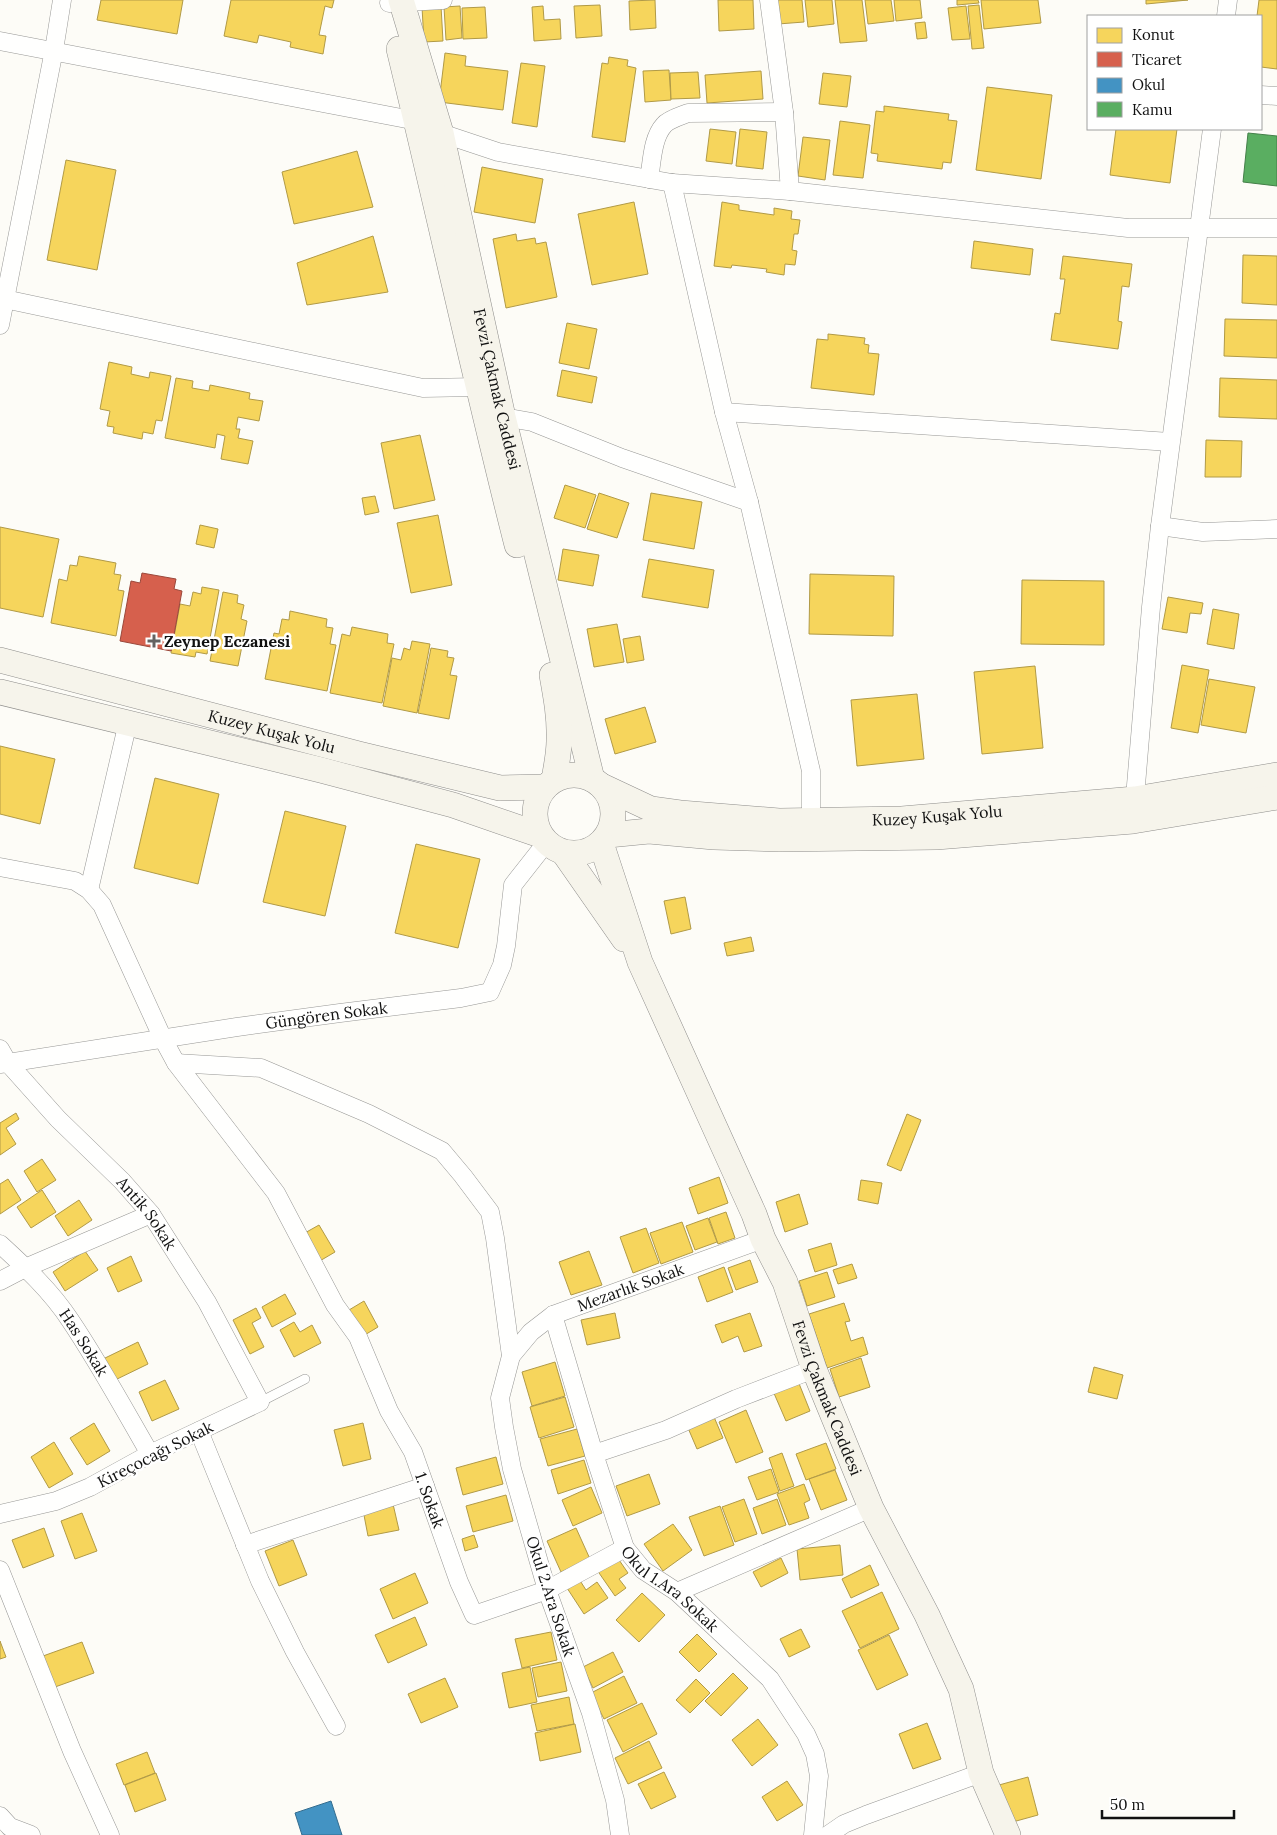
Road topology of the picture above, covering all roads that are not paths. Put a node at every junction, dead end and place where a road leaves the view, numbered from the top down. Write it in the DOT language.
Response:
graph roads {
  1 [pos="62,0"];
  2 [pos="442,0"];
  3 [pos="769,0"];
  4 [pos="1228,0"];
  5 [pos="395,1"];
  6 [pos="1226,15"];
  7 [pos="0,41"];
  8 [pos="54,50"];
  9 [pos="1262,95"];
  10 [pos="1277,96"];
  11 [pos="784,112"];
  12 [pos="416,121"];
  13 [pos="1212,130"];
  14 [pos="441,133"];
  15 [pos="649,179"];
  16 [pos="672,184"];
  17 [pos="790,192"];
  18 [pos="1200,228"];
  19 [pos="1277,228"];
  20 [pos="2,298"];
  21 [pos="0,325"];
  22 [pos="478,388"];
  23 [pos="724,412"];
  24 [pos="503,417"];
  25 [pos="1170,442"];
  26 [pos="749,502"];
  27 [pos="1160,526"];
  28 [pos="1277,529"];
  29 [pos="0,660"];
  30 [pos="0,692"];
  31 [pos="128,722"];
  32 [pos="1277,775"];
  33 [pos="550,783"];
  34 [pos="597,783"];
  35 [pos="1277,797"];
  36 [pos="1134,810"];
  37 [pos="811,820"];
  38 [pos="604,839"];
  39 [pos="550,844"];
  40 [pos="0,867"];
  41 [pos="89,890"];
  42 [pos="640,962"];
  43 [pos="163,1040"];
  44 [pos="3,1059"];
  45 [pos="176,1063"];
  46 [pos="151,1214"];
  47 [pos="763,1239"];
  48 [pos="0,1244"];
  49 [pos="25,1268"];
  50 [pos="0,1282"];
  51 [pos="553,1315"];
  52 [pos="512,1356"];
  53 [pos="814,1369"];
  54 [pos="305,1379"];
  55 [pos="260,1402"];
  56 [pos="200,1431"];
  57 [pos="150,1454"];
  58 [pos="594,1454"];
  59 [pos="425,1486"];
  60 [pos="871,1508"];
  61 [pos="0,1514"];
  62 [pos="245,1545"];
  63 [pos="625,1548"];
  64 [pos="0,1570"];
  65 [pos="547,1590"];
  66 [pos="677,1592"];
  67 [pos="336,1726"];
  68 [pos="981,1772"];
  69 [pos="0,1816"];
  70 [pos="31,1835"];
  71 [pos="110,1835"];
  72 [pos="620,1835"];
  73 [pos="813,1835"];
  74 [pos="828,1835"];
  75 [pos="1008,1835"];
  1 -- 8 [label="street"];
  2 -- 5 [label="street"];
  3 -- 11 [label="street"];
  4 -- 6 [label="street"];
  5 -- 12 [label="street"];
  5 -- 14 [label="street, Fevzi Çakmak Caddesi"];
  7 -- 8 [label="street"];
  8 -- 12 [label="street"];
  8 -- 20 [label="street"];
  9 -- 10 [label="street"];
  11 -- 15 [label="street"];
  11 -- 17 [label="street"];
  12 -- 14 [label="street"];
  12 -- 22 [label="street"];
  13 -- 18 [label="street"];
  14 -- 15 [label="street"];
  14 -- 24 [label="street, Fevzi Çakmak Caddesi"];
  15 -- 16 [label="street"];
  16 -- 17 [label="street"];
  16 -- 23 [label="street"];
  17 -- 18 [label="street"];
  18 -- 19 [label="street"];
  18 -- 25 [label="street"];
  20 -- 21 [label="street"];
  20 -- 22 [label="street"];
  22 -- 33 [label="street"];
  23 -- 25 [label="street"];
  23 -- 26 [label="street"];
  24 -- 26 [label="street"];
  24 -- 34 [label="street, Fevzi Çakmak Caddesi"];
  25 -- 27 [label="street"];
  26 -- 37 [label="street"];
  27 -- 28 [label="street"];
  27 -- 36 [label="street"];
  29 -- 33 [label="street, Kuzey Kuşak Yolu"];
  30 -- 31 [label="street, Kuzey Kuşak Yolu"];
  31 -- 39 [label="street, Kuzey Kuşak Yolu"];
  31 -- 41 [label="street"];
  32 -- 36 [label="street, Kuzey Kuşak Yolu"];
  33 -- 34 [label="street"];
  33 -- 39 [label="street"];
  34 -- 37 [label="street, Kuzey Kuşak Yolu"];
  34 -- 38 [label="street"];
  35 -- 36 [label="street, Kuzey Kuşak Yolu"];
  36 -- 37 [label="street, Kuzey Kuşak Yolu"];
  36 -- 38 [label="street, Kuzey Kuşak Yolu"];
  38 -- 39 [label="street"];
  38 -- 42 [label="street"];
  39 -- 42 [label="street"];
  39 -- 43 [label="street, Güngören Sokak"];
  40 -- 41 [label="street"];
  41 -- 43 [label="street, 1. Sokak"];
  42 -- 47 [label="street, Fevzi Çakmak Caddesi"];
  43 -- 44 [label="street, Güngören Sokak"];
  43 -- 45 [label="street, 1. Sokak"];
  44 -- 46 [label="street, Antik Sokak"];
  45 -- 52 [label="street"];
  45 -- 59 [label="street, 1. Sokak"];
  46 -- 49 [label="street"];
  46 -- 55 [label="street, Antik Sokak"];
  47 -- 51 [label="street, Mezarlık Sokak"];
  47 -- 53 [label="street, Fevzi Çakmak Caddesi"];
  48 -- 49 [label="street, Has Sokak"];
  49 -- 50 [label="street"];
  49 -- 57 [label="street, Has Sokak"];
  51 -- 52 [label="street, Mezarlık Sokak"];
  51 -- 58 [label="street, Okul 1.Ara Sokak"];
  52 -- 65 [label="street, Okul 2.Ara Sokak"];
  53 -- 58 [label="street"];
  53 -- 60 [label="street, Fevzi Çakmak Caddesi"];
  54 -- 55 [label="lane, Kireçocağı Sokak"];
  55 -- 56 [label="street, Kireçocağı Sokak"];
  56 -- 57 [label="street, Kireçocağı Sokak"];
  56 -- 62 [label="street"];
  57 -- 61 [label="street, Kireçocağı Sokak"];
  58 -- 63 [label="street, Okul 1.Ara Sokak"];
  59 -- 62 [label="street"];
  59 -- 65 [label="street, 1. Sokak"];
  60 -- 66 [label="street"];
  60 -- 68 [label="street, Fevzi Çakmak Caddesi"];
  62 -- 67 [label="street"];
  63 -- 65 [label="street"];
  63 -- 66 [label="street, Okul 1.Ara Sokak"];
  64 -- 71 [label="street"];
  65 -- 72 [label="street, Okul 2.Ara Sokak"];
  66 -- 73 [label="street, Okul 1.Ara Sokak"];
  68 -- 74 [label="street"];
  68 -- 75 [label="street, Fevzi Çakmak Caddesi"];
  69 -- 70 [label="street"];
}
